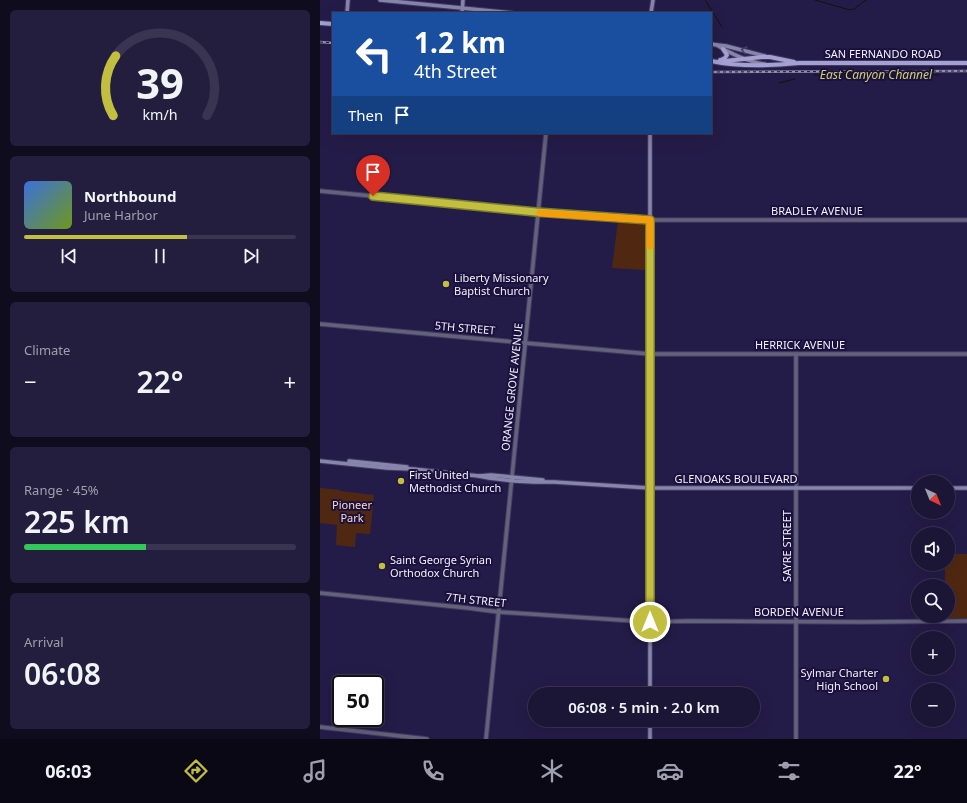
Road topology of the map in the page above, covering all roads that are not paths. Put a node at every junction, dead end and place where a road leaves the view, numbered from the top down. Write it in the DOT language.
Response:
graph roads {
  1 [pos="348,0"];
  2 [pos="380,0"];
  3 [pos="463,0"];
  4 [pos="653,0"];
  5 [pos="462,8"];
  6 [pos="347,12"];
  7 [pos="462,12"];
  8 [pos="502,12"];
  9 [pos="651,12"];
  10 [pos="320,23"];
  11 [pos="332,24"];
  12 [pos="712,44"];
  13 [pos="717,46"];
  14 [pos="723,49"];
  15 [pos="770,57"];
  16 [pos="744,58"];
  17 [pos="720,60"];
  18 [pos="712,61"];
  19 [pos="712,61"];
  20 [pos="799,63"];
  21 [pos="967,63"];
  22 [pos="791,64"];
  23 [pos="546,134"];
  24 [pos="650,134"];
  25 [pos="320,191"];
  26 [pos="538,212"];
  27 [pos="650,220"];
  28 [pos="967,220"];
  29 [pos="320,324"];
  30 [pos="525,343"];
  31 [pos="632,353"];
  32 [pos="650,354"];
  33 [pos="796,354"];
  34 [pos="967,354"];
  35 [pos="320,460"];
  36 [pos="512,479"];
  37 [pos="650,488"];
  38 [pos="796,488"];
  39 [pos="911,488"];
  40 [pos="955,488"];
  41 [pos="967,488"];
  42 [pos="320,593"];
  43 [pos="499,612"];
  44 [pos="631,620"];
  45 [pos="796,621"];
  46 [pos="967,621"];
  47 [pos="650,622"];
  48 [pos="650,687"];
  49 [pos="320,727"];
  50 [pos="650,727"];
  51 [pos="427,739"];
  52 [pos="486,739"];
  53 [pos="650,739"];
  54 [pos="796,739"];
  1 -- 6 [label="main road"];
  2 -- 5 [label="main road"];
  3 -- 5 [label="main road"];
  4 -- 9 [label="main road"];
  5 -- 7 [label="main road"];
  5 -- 8 [label="main road"];
  10 -- 11 [label="main road"];
  12 -- 13 [label="main road, SAN FERNANDO ROAD"];
  13 -- 14 [label="main road, SAN FERNANDO ROAD"];
  15 -- 13 [label="main road, SAN FERNANDO ROAD, one-way"];
  14 -- 16 [label="main road, SAN FERNANDO ROAD"];
  14 -- 17 [label="main road"];
  15 -- 16 [label="main road"];
  15 -- 20 [label="main road, SAN FERNANDO ROAD"];
  16 -- 17 [label="main road"];
  16 -- 22 [label="main road, SAN FERNANDO ROAD"];
  17 -- 18 [label="main road"];
  19 -- 22 [label="main road"];
  20 -- 21 [label="main road, SAN FERNANDO ROAD"];
  20 -- 22 [label="main road, SAN FERNANDO ROAD"];
  23 -- 26 [label="street, ORANGE GROVE AVENUE"];
  24 -- 27 [label="main road"];
  25 -- 26 [label="street, BRADLEY AVENUE"];
  26 -- 27 [label="street, BRADLEY AVENUE"];
  26 -- 30 [label="street, ORANGE GROVE AVENUE"];
  27 -- 28 [label="street, BRADLEY AVENUE"];
  27 -- 32 [label="main road"];
  29 -- 30 [label="street, 5TH STREET"];
  30 -- 31 [label="street, 5TH STREET"];
  30 -- 36 [label="street, ORANGE GROVE AVENUE"];
  31 -- 32 [label="street, HERRICK AVENUE"];
  32 -- 33 [label="street, HERRICK AVENUE"];
  32 -- 37 [label="main road"];
  33 -- 34 [label="street, HERRICK AVENUE"];
  33 -- 38 [label="street, SAYRE STREET"];
  35 -- 36 [label="main road, GLENOAKS BOULEVARD"];
  36 -- 37 [label="main road, GLENOAKS BOULEVARD"];
  36 -- 43 [label="street, ORANGE GROVE AVENUE"];
  37 -- 38 [label="main road, GLENOAKS BOULEVARD"];
  37 -- 47 [label="main road"];
  38 -- 39 [label="main road, GLENOAKS BOULEVARD"];
  38 -- 45 [label="street, SAYRE STREET"];
  40 -- 41 [label="main road"];
  42 -- 43 [label="street, 7TH STREET"];
  43 -- 44 [label="street, 7TH STREET"];
  43 -- 52 [label="street, ORANGE GROVE AVENUE"];
  44 -- 47 [label="street, BORDEN AVENUE"];
  45 -- 46 [label="street, BORDEN AVENUE"];
  45 -- 47 [label="street, BORDEN AVENUE"];
  45 -- 54 [label="street, SAYRE STREET"];
  47 -- 48 [label="main road"];
  49 -- 51 [label="street"];
  50 -- 53 [label="main road"];
}
